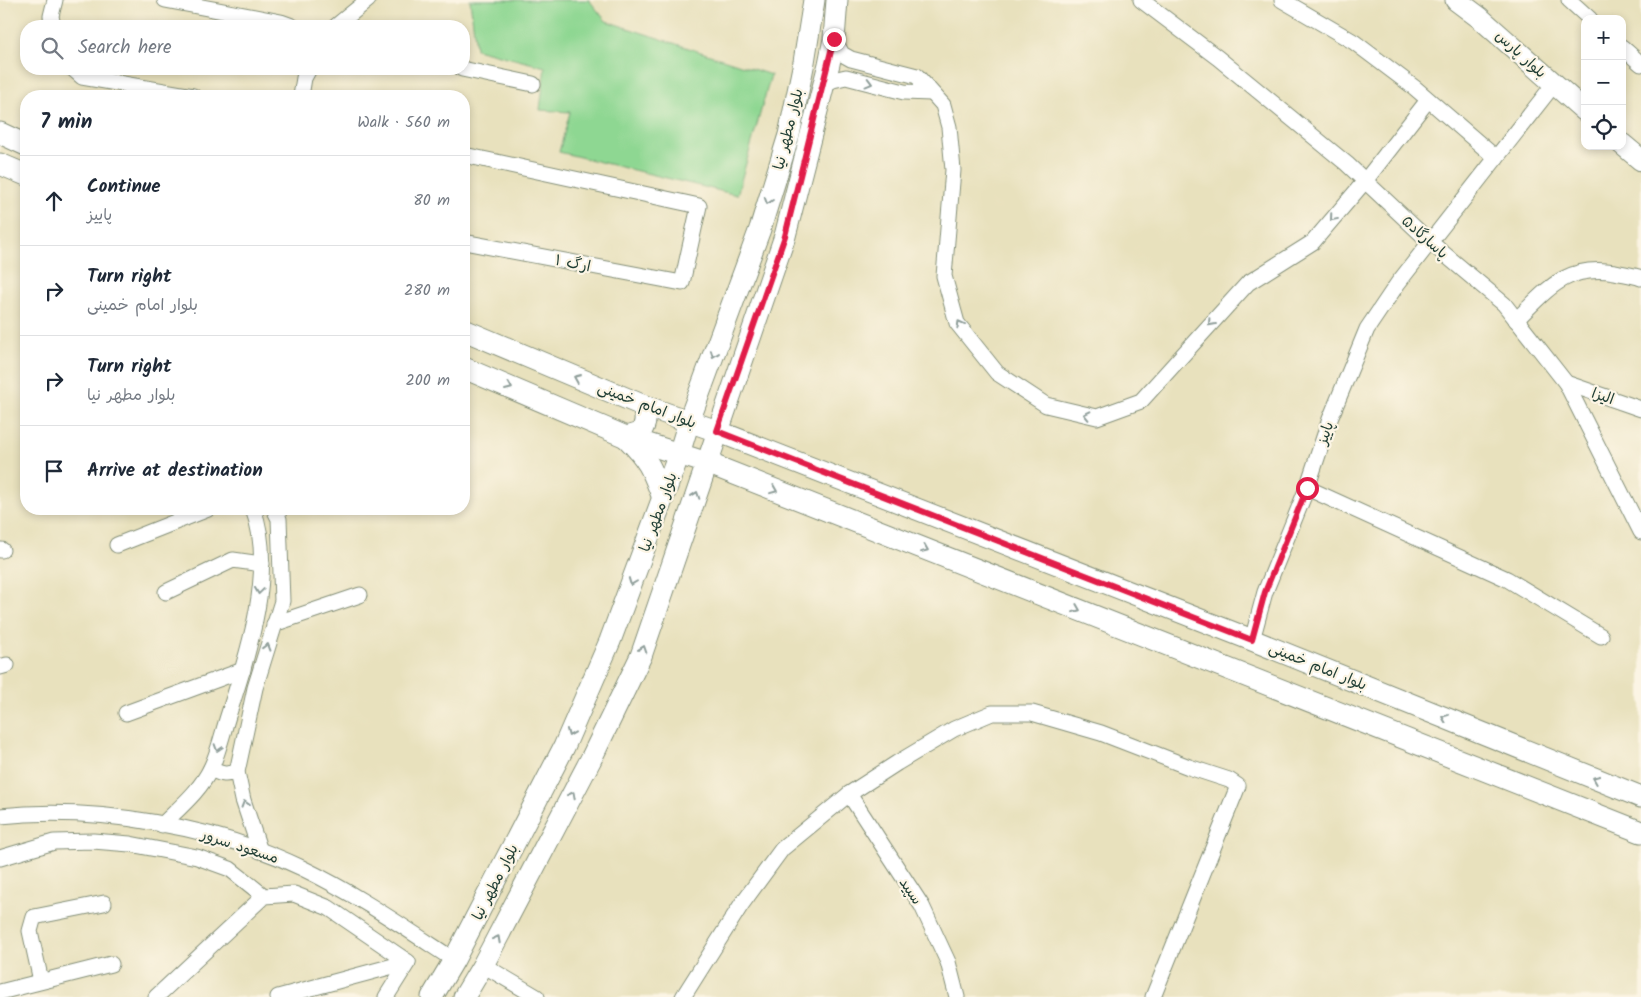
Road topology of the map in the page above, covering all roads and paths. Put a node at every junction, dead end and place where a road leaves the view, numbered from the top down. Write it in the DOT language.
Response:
graph roads {
  1 [pos="55,0"];
  2 [pos="165,0"];
  3 [pos="368,0"];
  4 [pos="814,0"];
  5 [pos="837,0"];
  6 [pos="1141,0"];
  7 [pos="1282,0"];
  8 [pos="1456,0"];
  9 [pos="1569,0"];
  10 [pos="1586,15"];
  11 [pos="52,20"];
  12 [pos="271,20"];
  13 [pos="343,20"];
  14 [pos="834,39"];
  15 [pos="1626,51"];
  16 [pos="804,62"];
  17 [pos="829,64"];
  18 [pos="1641,64"];
  19 [pos="470,71"];
  20 [pos="80,75"];
  21 [pos="306,75"];
  22 [pos="533,84"];
  23 [pos="1554,84"];
  24 [pos="823,85"];
  25 [pos="158,90"];
  26 [pos="302,90"];
  27 [pos="931,93"];
  28 [pos="1428,100"];
  29 [pos="1581,108"];
  30 [pos="0,133"];
  31 [pos="20,142"];
  32 [pos="1626,147"];
  33 [pos="470,156"];
  34 [pos="1496,158"];
  35 [pos="1641,160"];
  36 [pos="0,164"];
  37 [pos="20,172"];
  38 [pos="1365,181"];
  39 [pos="1430,242"];
  40 [pos="470,243"];
  41 [pos="1641,278"];
  42 [pos="1516,320"];
  43 [pos="470,333"];
  44 [pos="470,371"];
  45 [pos="1566,383"];
  46 [pos="642,405"];
  47 [pos="1641,409"];
  48 [pos="690,421"];
  49 [pos="717,431"];
  50 [pos="626,437"];
  51 [pos="761,449"];
  52 [pos="679,454"];
  53 [pos="707,463"];
  54 [pos="748,479"];
  55 [pos="1307,488"];
  56 [pos="663,498"];
  57 [pos="193,515"];
  58 [pos="256,515"];
  59 [pos="277,515"];
  60 [pos="1641,532"];
  61 [pos="116,545"];
  62 [pos="262,564"];
  63 [pos="166,592"];
  64 [pos="360,595"];
  65 [pos="274,624"];
  66 [pos="1601,636"];
  67 [pos="1252,640"];
  68 [pos="243,670"];
  69 [pos="126,713"];
  70 [pos="211,768"];
  71 [pos="237,772"];
  72 [pos="849,794"];
  73 [pos="1641,797"];
  74 [pos="0,816"];
  75 [pos="162,825"];
  76 [pos="1641,832"];
  77 [pos="260,851"];
  78 [pos="0,858"];
  79 [pos="264,896"];
  80 [pos="104,903"];
  81 [pos="454,960"];
  82 [pos="408,962"];
  83 [pos="111,964"];
  84 [pos="483,965"];
  85 [pos="41,981"];
  86 [pos="0,992"];
  87 [pos="156,997"];
  88 [pos="278,997"];
  89 [pos="386,997"];
  90 [pos="432,997"];
  91 [pos="464,997"];
  92 [pos="537,997"];
  93 [pos="683,997"];
  94 [pos="957,997"];
  95 [pos="1153,997"];
  1 -- 11 [label="street"];
  2 -- 12 [label="street"];
  3 -- 13 [label="street"];
  4 -- 16 [label="main road, بلوار مطهر نیا"];
  5 -- 14 [label="main road, بلوار مطهر نیا"];
  6 -- 38 [label="street, پاسارگاد۵"];
  7 -- 28 [label="street"];
  8 -- 23 [label="main road, بلوار پارس"];
  9 -- 10 [label="street"];
  14 -- 17 [label="main road, بلوار مطهر نیا"];
  14 -- 27 [label="street"];
  15 -- 18 [label="street"];
  16 -- 17 [label="main road"];
  16 -- 48 [label="main road, بلوار مطهر نیا, one-way"];
  17 -- 24 [label="main road, بلوار مطهر نیا"];
  19 -- 22 [label="street"];
  20 -- 25 [label="street"];
  21 -- 26 [label="street"];
  23 -- 29 [label="main road, بلوار پارس"];
  23 -- 34 [label="street, پاییز"];
  24 -- 27 [label="street, one-way"];
  24 -- 49 [label="main road, بلوار مطهر نیا"];
  38 -- 27 [label="street, one-way"];
  28 -- 34 [label="street"];
  28 -- 38 [label="street"];
  30 -- 31 [label="main road"];
  32 -- 35 [label="main road"];
  33 -- 40 [label="street, ارگ ۱"];
  34 -- 39 [label="street, پاییز"];
  36 -- 37 [label="main road"];
  38 -- 39 [label="street, پاسارگاد۵"];
  39 -- 42 [label="street, پاسارگاد۵"];
  39 -- 55 [label="street, پاییز"];
  41 -- 42 [label="street"];
  42 -- 45 [label="street, پاسارگاد۵"];
  46 -- 43 [label="main road, بلوار امام خمینی, one-way"];
  44 -- 50 [label="main road, one-way"];
  45 -- 47 [label="street, الیزا"];
  45 -- 60 [label="street, پاسارگاد۵"];
  46 -- 48 [label="main road, بلوار امام خمینی"];
  46 -- 50 [label="main road"];
  48 -- 49 [label="main road, بلوار امام خمینی"];
  48 -- 52 [label="main road, بلوار مطهر نیا"];
  49 -- 51 [label="main road, بلوار امام خمینی"];
  49 -- 53 [label="main road, بلوار مطهر نیا"];
  50 -- 52 [label="main road"];
  50 -- 56 [label="main road"];
  51 -- 54 [label="main road"];
  51 -- 67 [label="main road, بلوار امام خمینی"];
  52 -- 53 [label="main road"];
  52 -- 56 [label="main road, بلوار مطهر نیا"];
  53 -- 54 [label="main road"];
  84 -- 53 [label="main road, بلوار مطهر نیا, one-way"];
  54 -- 76 [label="main road, one-way"];
  55 -- 66 [label="street"];
  55 -- 67 [label="street, پاییز"];
  56 -- 81 [label="main road, بلوار مطهر نیا, one-way"];
  57 -- 61 [label="street"];
  58 -- 62 [label="street"];
  59 -- 65 [label="street"];
  62 -- 63 [label="street"];
  62 -- 68 [label="street, one-way"];
  64 -- 65 [label="street"];
  71 -- 65 [label="street, one-way"];
  73 -- 67 [label="main road, بلوار امام خمینی, one-way"];
  68 -- 69 [label="street"];
  68 -- 70 [label="street, one-way"];
  70 -- 71 [label="street"];
  70 -- 75 [label="street"];
  77 -- 71 [label="street, one-way"];
  72 -- 93 [label="street"];
  72 -- 94 [label="street, سپید"];
  72 -- 95 [label="street"];
  74 -- 75 [label="street, مسعود سرور"];
  75 -- 77 [label="street, مسعود سرور"];
  77 -- 81 [label="street, مسعود سرور"];
  78 -- 79 [label="street"];
  79 -- 82 [label="street"];
  79 -- 87 [label="street"];
  80 -- 85 [label="street"];
  81 -- 90 [label="main road, بلوار مطهر نیا"];
  82 -- 88 [label="street"];
  82 -- 89 [label="street"];
  83 -- 85 [label="street"];
  84 -- 91 [label="main road, بلوار مطهر نیا"];
  84 -- 92 [label="street"];
  85 -- 86 [label="street"];
}
